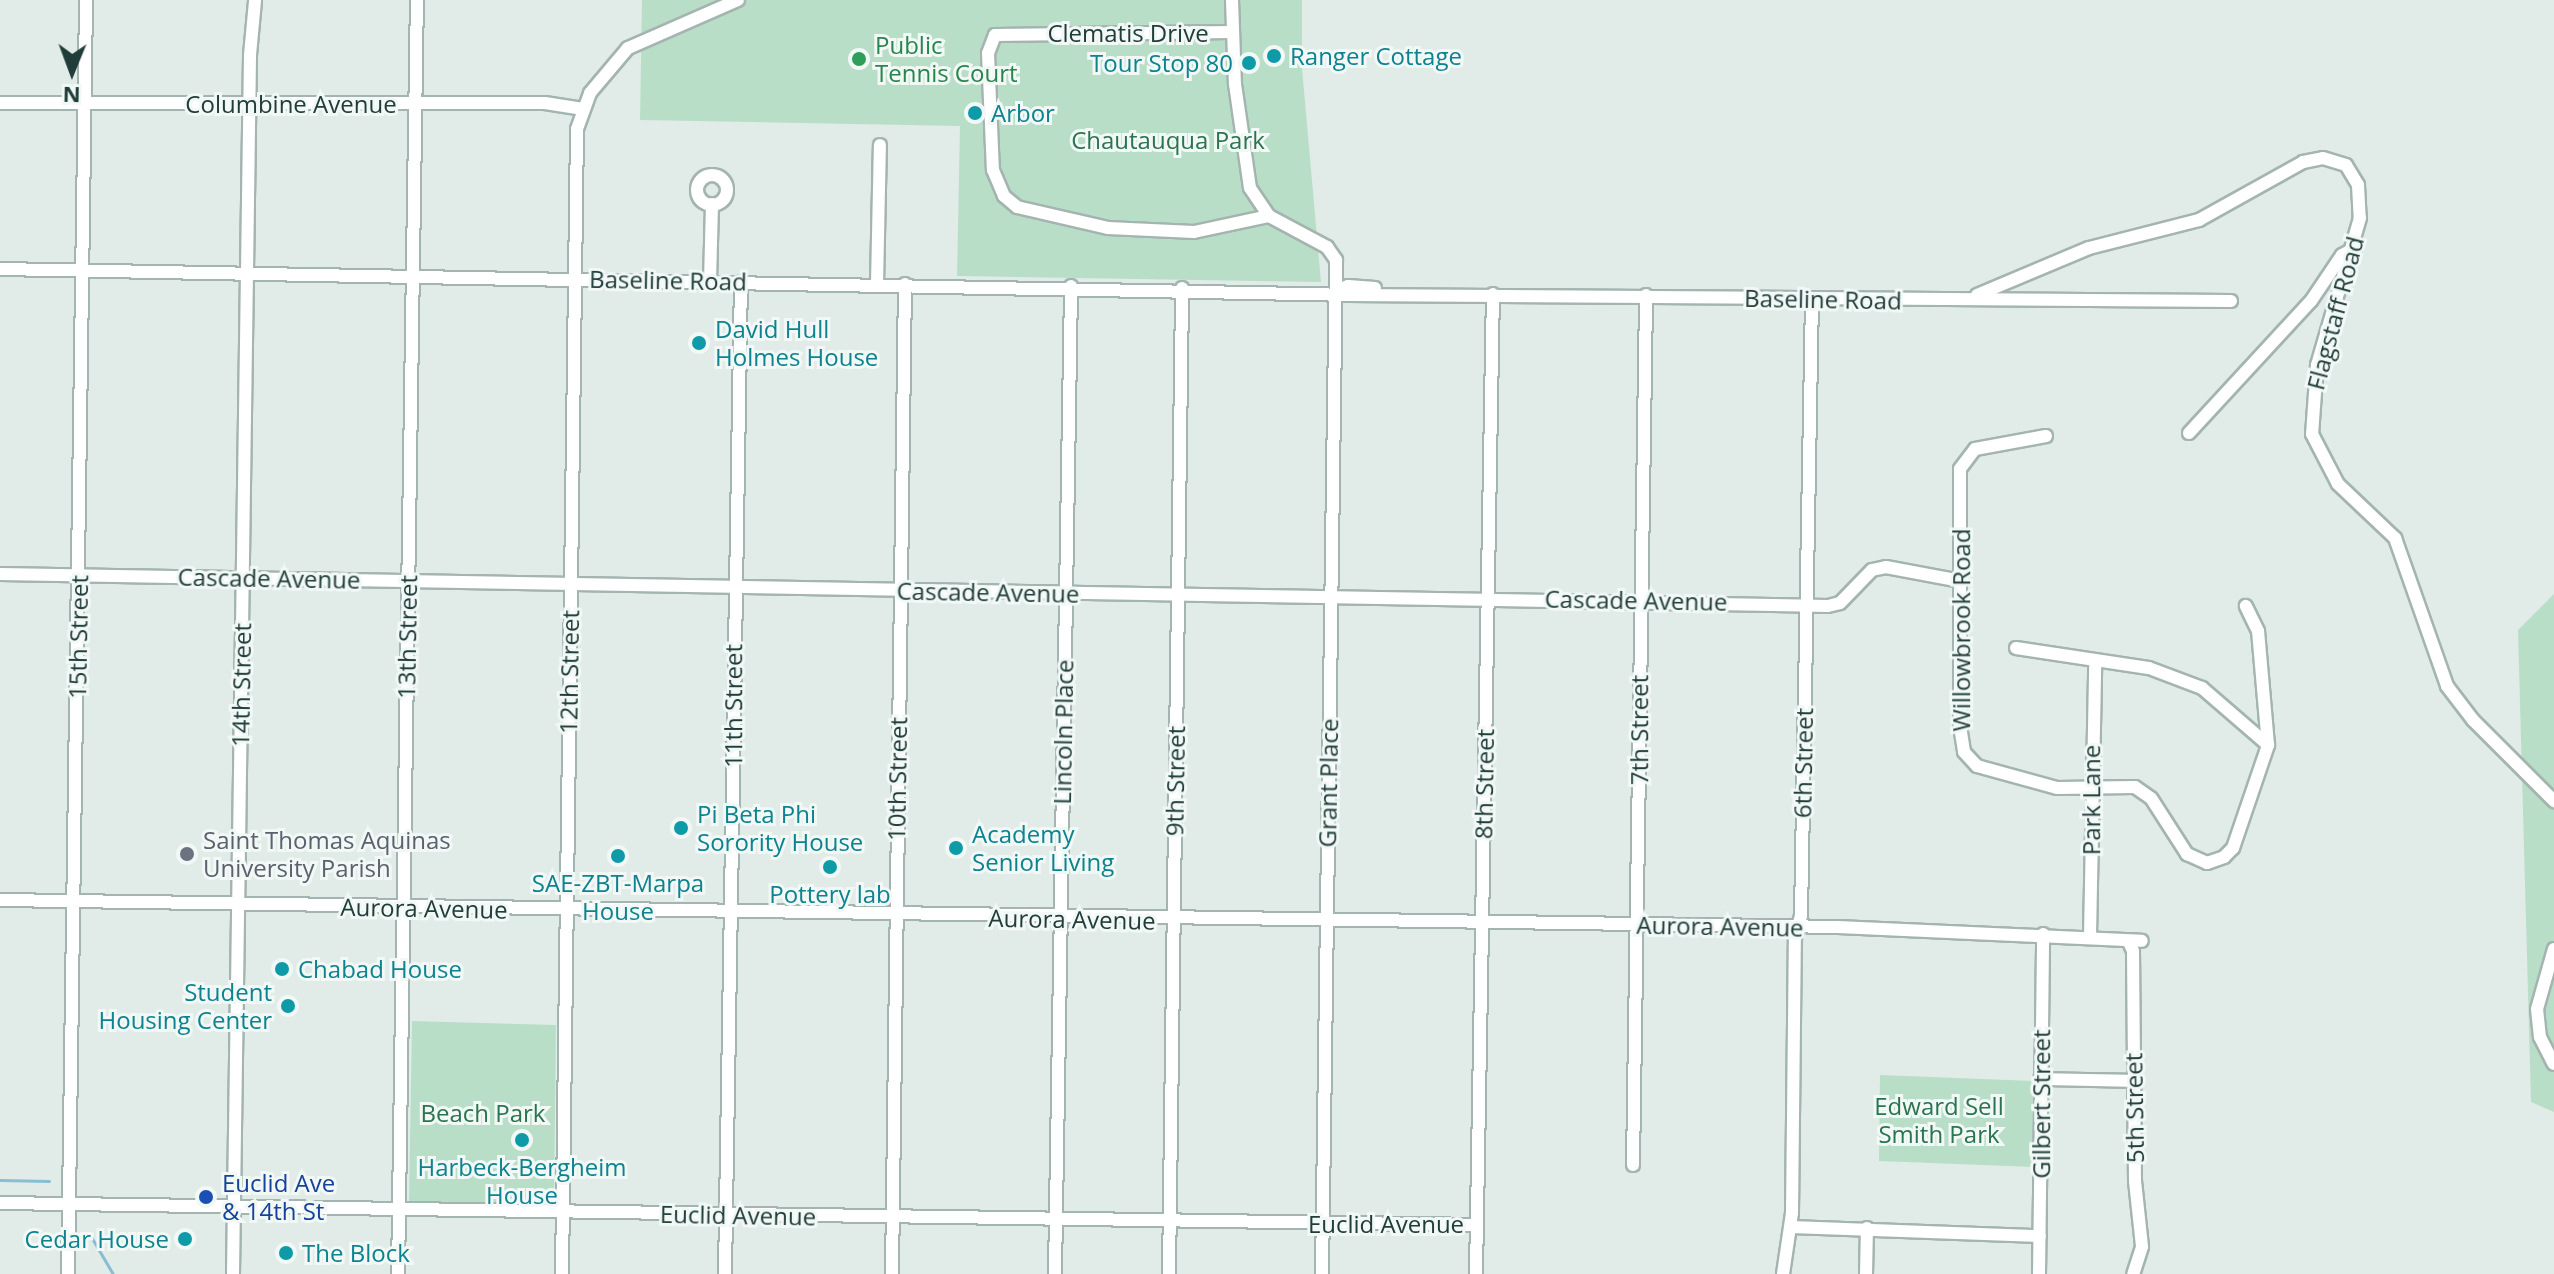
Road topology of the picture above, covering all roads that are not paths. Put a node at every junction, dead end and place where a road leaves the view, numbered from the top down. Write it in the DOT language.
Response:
graph roads {
  1 [pos="86,0"];
  2 [pos="417,0"];
  3 [pos="738,0"];
  4 [pos="1232,0"];
  5 [pos="255,1"];
  6 [pos="1232,32"];
  7 [pos="86,102"];
  8 [pos="0,103"];
  9 [pos="414,104"];
  10 [pos="250,106"];
  11 [pos="582,109"];
  12 [pos="880,145"];
  13 [pos="712,204"];
  14 [pos="1269,216"];
  15 [pos="2355,248"];
  16 [pos="0,269"];
  17 [pos="84,271"];
  18 [pos="248,273"];
  19 [pos="412,276"];
  20 [pos="576,278"];
  21 [pos="710,281"];
  22 [pos="741,282"];
  23 [pos="877,284"];
  24 [pos="905,284"];
  25 [pos="1071,286"];
  26 [pos="1182,288"];
  27 [pos="1336,291"];
  28 [pos="1493,294"];
  29 [pos="1646,295"];
  30 [pos="1812,299"];
  31 [pos="1959,300"];
  32 [pos="2231,301"];
  33 [pos="2189,433"];
  34 [pos="2046,436"];
  35 [pos="0,574"];
  36 [pos="80,575"];
  37 [pos="244,578"];
  38 [pos="408,580"];
  39 [pos="1961,581"];
  40 [pos="570,585"];
  41 [pos="734,587"];
  42 [pos="898,591"];
  43 [pos="1064,593"];
  44 [pos="1178,594"];
  45 [pos="1332,597"];
  46 [pos="1487,598"];
  47 [pos="1642,600"];
  48 [pos="1805,605"];
  49 [pos="2246,606"];
  50 [pos="2016,648"];
  51 [pos="2095,664"];
  52 [pos="2268,745"];
  53 [pos="2092,789"];
  54 [pos="2554,801"];
  55 [pos="0,900"];
  56 [pos="73,901"];
  57 [pos="236,904"];
  58 [pos="403,908"];
  59 [pos="565,909"];
  60 [pos="731,912"];
  61 [pos="895,916"];
  62 [pos="1060,919"];
  63 [pos="1174,921"];
  64 [pos="1326,921"];
  65 [pos="1481,923"];
  66 [pos="1638,925"];
  67 [pos="1798,928"];
  68 [pos="2043,934"];
  69 [pos="2090,936"];
  70 [pos="2136,942"];
  71 [pos="2554,949"];
  72 [pos="2554,1064"];
  73 [pos="2040,1079"];
  74 [pos="2134,1081"];
  75 [pos="1633,1165"];
  76 [pos="0,1203"];
  77 [pos="70,1204"];
  78 [pos="234,1208"];
  79 [pos="399,1211"];
  80 [pos="562,1214"];
  81 [pos="726,1216"];
  82 [pos="893,1218"];
  83 [pos="1056,1220"];
  84 [pos="1170,1223"];
  85 [pos="1322,1223"];
  86 [pos="1477,1225"];
  87 [pos="1791,1227"];
  88 [pos="1867,1228"];
  89 [pos="2040,1236"];
  90 [pos="68,1274"];
  91 [pos="233,1274"];
  92 [pos="398,1274"];
  93 [pos="562,1274"];
  94 [pos="725,1274"];
  95 [pos="892,1274"];
  96 [pos="1055,1274"];
  97 [pos="1169,1274"];
  98 [pos="1322,1274"];
  99 [pos="1476,1274"];
  100 [pos="1783,1274"];
  101 [pos="1866,1274"];
  102 [pos="2039,1274"];
  103 [pos="2133,1274"];
  1 -- 7 [label="street, 15th Street"];
  2 -- 9 [label="street, 13th Street"];
  3 -- 11 [label="street, 12th Street"];
  4 -- 6 [label="street"];
  5 -- 10 [label="street, 14th Street"];
  6 -- 14 [label="street"];
  6 -- 14 [label="street, Clematis Drive"];
  7 -- 8 [label="street, Columbine Avenue"];
  7 -- 10 [label="street, Columbine Avenue"];
  7 -- 17 [label="street, 15th Street"];
  9 -- 10 [label="street, Columbine Avenue"];
  9 -- 11 [label="street, Columbine Avenue"];
  9 -- 19 [label="street, 13th Street"];
  10 -- 18 [label="street, 14th Street"];
  11 -- 20 [label="street, 12th Street"];
  12 -- 23 [label="street"];
  13 -- 21 [label="street"];
  14 -- 27 [label="street, Grant Place"];
  15 -- 31 [label="street, Flagstaff Road"];
  15 -- 33 [label="street"];
  15 -- 54 [label="street, Flagstaff Road"];
  16 -- 17 [label="street, Baseline Road"];
  17 -- 18 [label="street, Baseline Road"];
  17 -- 36 [label="street, 15th Street"];
  18 -- 19 [label="street, Baseline Road"];
  18 -- 37 [label="street, 14th Street"];
  19 -- 20 [label="street, Baseline Road"];
  19 -- 38 [label="street, 13th Street"];
  20 -- 21 [label="street, Baseline Road"];
  20 -- 40 [label="street, 12th Street"];
  21 -- 22 [label="street, Baseline Road"];
  22 -- 23 [label="street, Baseline Road"];
  22 -- 41 [label="street, 11th Street"];
  23 -- 24 [label="street, Baseline Road"];
  24 -- 25 [label="street, Baseline Road"];
  24 -- 42 [label="street, 10th Street"];
  25 -- 26 [label="street, Baseline Road"];
  25 -- 43 [label="street, Lincoln Place"];
  26 -- 27 [label="street, Baseline Road"];
  26 -- 44 [label="street, 9th Street"];
  27 -- 28 [label="street, Baseline Road"];
  27 -- 45 [label="street, Grant Place"];
  28 -- 29 [label="street, Baseline Road"];
  28 -- 46 [label="street, 8th Street"];
  29 -- 30 [label="street, Baseline Road"];
  29 -- 47 [label="street, 7th Street"];
  30 -- 31 [label="street, Baseline Road"];
  30 -- 48 [label="street, 6th Street"];
  31 -- 32 [label="street, Baseline Road"];
  34 -- 39 [label="street, Willowbrook Road"];
  35 -- 36 [label="street, Cascade Avenue"];
  36 -- 37 [label="street, Cascade Avenue"];
  36 -- 56 [label="street, 15th Street"];
  37 -- 38 [label="street, Cascade Avenue"];
  37 -- 57 [label="street, 14th Street"];
  38 -- 40 [label="street, Cascade Avenue"];
  38 -- 58 [label="street, 13th Street"];
  39 -- 48 [label="street, Cascade Avenue"];
  39 -- 53 [label="street, Willowbrook Road"];
  40 -- 41 [label="street, Cascade Avenue"];
  40 -- 59 [label="street, 12th Street"];
  41 -- 42 [label="street, Cascade Avenue"];
  41 -- 60 [label="street, 11th Street"];
  42 -- 43 [label="street, Cascade Avenue"];
  42 -- 61 [label="street, 10th Street"];
  43 -- 44 [label="street, Cascade Avenue"];
  43 -- 62 [label="street, Lincoln Place"];
  44 -- 45 [label="street, Cascade Avenue"];
  44 -- 63 [label="street, 9th Street"];
  45 -- 46 [label="street, Cascade Avenue"];
  45 -- 64 [label="street, Grant Place"];
  46 -- 47 [label="street, Cascade Avenue"];
  46 -- 65 [label="street, 8th Street"];
  47 -- 48 [label="street, Cascade Avenue"];
  47 -- 66 [label="street, 7th Street"];
  48 -- 67 [label="street, 6th Street"];
  49 -- 52 [label="street"];
  50 -- 51 [label="street"];
  51 -- 52 [label="street"];
  51 -- 53 [label="street, Park Lane"];
  52 -- 53 [label="street, Willowbrook Road"];
  53 -- 69 [label="street, Park Lane"];
  55 -- 56 [label="street, Aurora Avenue"];
  56 -- 57 [label="street, Aurora Avenue"];
  56 -- 77 [label="street, 15th Street"];
  57 -- 58 [label="street, Aurora Avenue"];
  57 -- 78 [label="street, 14th Street"];
  58 -- 59 [label="street, Aurora Avenue"];
  58 -- 79 [label="street, 13th Street"];
  59 -- 60 [label="street, Aurora Avenue"];
  59 -- 80 [label="street, 12th Street"];
  60 -- 61 [label="street, Aurora Avenue"];
  60 -- 81 [label="street, 11th Street"];
  61 -- 62 [label="street, Aurora Avenue"];
  61 -- 82 [label="street, 10th Street"];
  62 -- 63 [label="street, Aurora Avenue"];
  62 -- 83 [label="street, Lincoln Place"];
  63 -- 64 [label="street, Aurora Avenue"];
  63 -- 84 [label="street, 9th Street"];
  64 -- 65 [label="street, Aurora Avenue"];
  64 -- 85 [label="street, Grant Place"];
  65 -- 66 [label="street, Aurora Avenue"];
  65 -- 86 [label="street, 8th Street"];
  66 -- 67 [label="street, Aurora Avenue"];
  66 -- 75 [label="street, 7th Street"];
  67 -- 68 [label="street, Aurora Avenue"];
  67 -- 87 [label="street, 6th Street"];
  68 -- 69 [label="street, Aurora Avenue"];
  68 -- 73 [label="street, Gilbert Street"];
  69 -- 70 [label="street, Aurora Avenue"];
  70 -- 74 [label="street, 5th Street"];
  71 -- 72 [label="street"];
  73 -- 74 [label="street"];
  73 -- 89 [label="street, Gilbert Street"];
  74 -- 103 [label="street, 5th Street"];
  76 -- 77 [label="street, Euclid Avenue"];
  77 -- 78 [label="street, Euclid Avenue"];
  77 -- 90 [label="street, 15th Street"];
  78 -- 79 [label="street, Euclid Avenue"];
  78 -- 91 [label="street, 14th Street"];
  79 -- 80 [label="street, Euclid Avenue"];
  79 -- 92 [label="street, 13th Street"];
  80 -- 81 [label="street, Euclid Avenue"];
  80 -- 93 [label="street, 12th Street"];
  81 -- 82 [label="street, Euclid Avenue"];
  81 -- 94 [label="street, 11th Street"];
  82 -- 83 [label="street, Euclid Avenue"];
  82 -- 95 [label="street, 10th Street"];
  83 -- 84 [label="street, Euclid Avenue"];
  83 -- 96 [label="street, Lincoln Place"];
  84 -- 85 [label="street, Euclid Avenue"];
  84 -- 97 [label="street, 9th Street"];
  85 -- 86 [label="street, Euclid Avenue"];
  85 -- 98 [label="street, Grant Place"];
  86 -- 99 [label="street, 8th Street"];
  87 -- 88 [label="street"];
  87 -- 100 [label="street, 6th Street"];
  88 -- 89 [label="street"];
  88 -- 101 [label="street"];
  89 -- 102 [label="street, Gilbert Street"];
}
